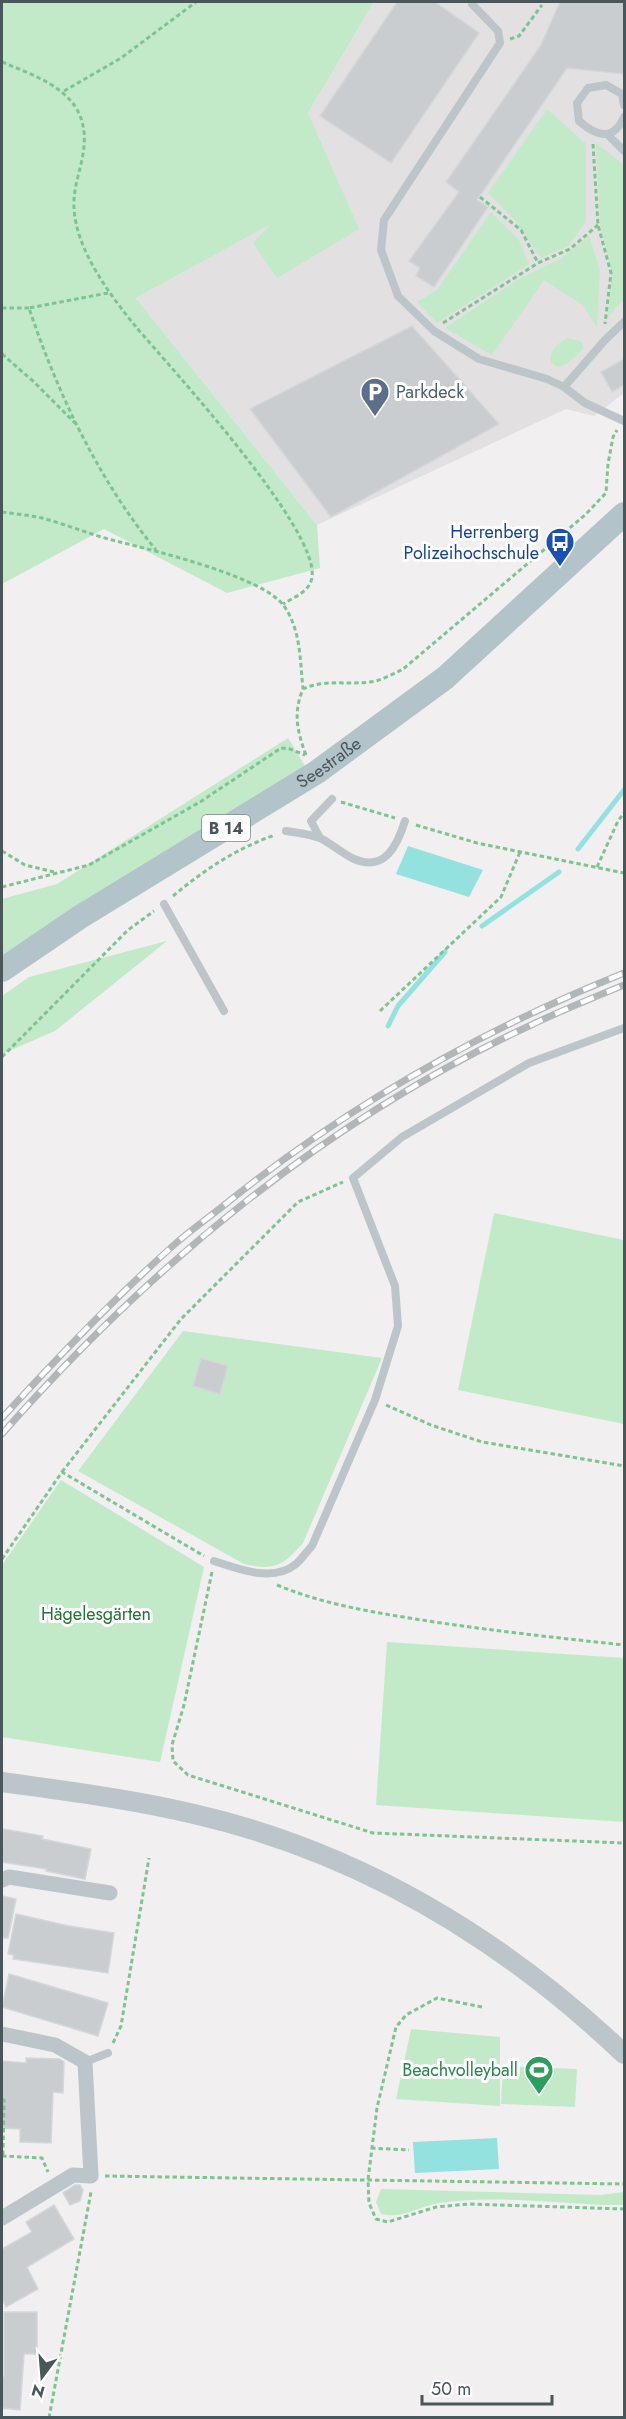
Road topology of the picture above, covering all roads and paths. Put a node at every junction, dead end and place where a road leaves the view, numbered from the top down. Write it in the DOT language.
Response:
graph roads {
  1 [pos="196,2"];
  2 [pos="472,4"];
  3 [pos="542,5"];
  4 [pos="500,43"];
  5 [pos="2,62"];
  6 [pos="63,91"];
  7 [pos="624,105"];
  8 [pos="624,117"];
  9 [pos="593,133"];
  10 [pos="607,134"];
  11 [pos="624,151"];
  12 [pos="480,197"];
  13 [pos="598,225"];
  14 [pos="538,263"];
  15 [pos="108,293"];
  16 [pos="2,308"];
  17 [pos="29,308"];
  18 [pos="624,322"];
  19 [pos="434,331"];
  20 [pos="614,332"];
  21 [pos="2,354"];
  22 [pos="564,387"];
  23 [pos="624,421"];
  24 [pos="81,430"];
  25 [pos="2,512"];
  26 [pos="624,514"];
  27 [pos="157,550"];
  28 [pos="283,604"];
  29 [pos="303,689"];
  30 [pos="332,799"];
  31 [pos="624,813"];
  32 [pos="405,821"];
  33 [pos="286,831"];
  34 [pos="320,838"];
  35 [pos="2,851"];
  36 [pos="520,852"];
  37 [pos="597,867"];
  38 [pos="56,872"];
  39 [pos="624,873"];
  40 [pos="2,887"];
  41 [pos="164,903"];
  42 [pos="2,970"];
  43 [pos="224,1011"];
  44 [pos="380,1011"];
  45 [pos="624,1028"];
  46 [pos="2,1057"];
  47 [pos="353,1178"];
  48 [pos="375,1400"];
  49 [pos="624,1466"];
  50 [pos="62,1472"];
  51 [pos="2,1559"];
  52 [pos="214,1561"];
  53 [pos="245,1571"];
  54 [pos="624,1645"];
  55 [pos="2,1782"];
  56 [pos="624,1843"];
  57 [pos="149,1858"];
  58 [pos="2,1880"];
  59 [pos="110,1893"];
  60 [pos="482,2007"];
  61 [pos="2,2034"];
  62 [pos="108,2053"];
  63 [pos="624,2054"];
  64 [pos="85,2062"];
  65 [pos="2,2100"];
  66 [pos="371,2148"];
  67 [pos="409,2150"];
  68 [pos="2,2156"];
  69 [pos="91,2176"];
  70 [pos="368,2180"];
  71 [pos="624,2184"];
  72 [pos="55,2187"];
  73 [pos="624,2209"];
  74 [pos="2,2218"];
  75 [pos="49,2418"];
  1 -- 6 [label="path"];
  2 -- 4 [label="lane"];
  3 -- 4 [label="path"];
  4 -- 19 [label="lane"];
  5 -- 6 [label="path"];
  6 -- 15 [label="path"];
  7 -- 9 [label="lane"];
  8 -- 10 [label="lane"];
  9 -- 10 [label="lane"];
  9 -- 13 [label="path"];
  10 -- 11 [label="lane"];
  12 -- 14 [label="path"];
  13 -- 14 [label="path"];
  13 -- 20 [label="path"];
  14 -- 19 [label="path"];
  15 -- 17 [label="path"];
  15 -- 28 [label="path"];
  16 -- 17 [label="path"];
  17 -- 24 [label="path"];
  18 -- 20 [label="lane"];
  19 -- 22 [label="lane"];
  20 -- 22 [label="lane"];
  21 -- 24 [label="path"];
  22 -- 23 [label="lane"];
  23 -- 29 [label="path"];
  24 -- 27 [label="path"];
  25 -- 27 [label="path"];
  26 -- 42 [label="main road, Seestraße / B 14"];
  27 -- 28 [label="path"];
  28 -- 29 [label="path"];
  29 -- 38 [label="path"];
  30 -- 32 [label="path"];
  30 -- 34 [label="lane"];
  31 -- 37 [label="path"];
  32 -- 34 [label="lane"];
  32 -- 36 [label="path"];
  33 -- 34 [label="lane"];
  33 -- 41 [label="path"];
  35 -- 38 [label="path"];
  36 -- 37 [label="path"];
  36 -- 44 [label="path"];
  37 -- 39 [label="path"];
  38 -- 40 [label="path"];
  41 -- 43 [label="lane"];
  41 -- 46 [label="path"];
  45 -- 47 [label="lane"];
  47 -- 48 [label="lane"];
  47 -- 50 [label="path"];
  48 -- 49 [label="path"];
  48 -- 53 [label="lane"];
  50 -- 51 [label="path"];
  50 -- 52 [label="path"];
  52 -- 53 [label="lane"];
  52 -- 56 [label="path"];
  53 -- 54 [label="path"];
  55 -- 63 [label="street"];
  57 -- 62 [label="path"];
  58 -- 59 [label="street"];
  60 -- 66 [label="path"];
  61 -- 64 [label="street"];
  62 -- 64 [label="lane"];
  64 -- 69 [label="street"];
  65 -- 68 [label="path"];
  66 -- 67 [label="path"];
  66 -- 70 [label="path"];
  68 -- 72 [label="path"];
  69 -- 70 [label="path"];
  69 -- 72 [label="street"];
  69 -- 75 [label="path"];
  70 -- 71 [label="path"];
  70 -- 73 [label="path"];
  72 -- 74 [label="street"];
}
